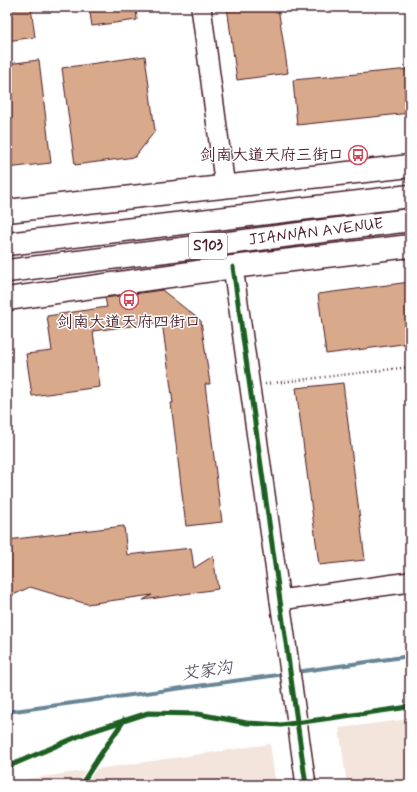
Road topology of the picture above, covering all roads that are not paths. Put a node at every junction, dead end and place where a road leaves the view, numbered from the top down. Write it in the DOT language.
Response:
graph roads {
  1 [pos="201,7"];
  2 [pos="410,166"];
  3 [pos="224,187"];
  4 [pos="410,196"];
  5 [pos="7,211"];
  6 [pos="410,220"];
  7 [pos="7,244"];
  8 [pos="410,246"];
  9 [pos="233,267"];
  10 [pos="7,271"];
  11 [pos="7,299"];
  12 [pos="410,582"];
  13 [pos="280,600"];
  14 [pos="306,785"];
  1 -- 3 [label="street"];
  2 -- 3 [label="main road"];
  3 -- 5 [label="main road"];
  4 -- 7 [label="main road, JIANNAN AVENUE / S103"];
  6 -- 10 [label="main road, JIANNAN AVENUE / S103"];
  8 -- 9 [label="main road"];
  9 -- 11 [label="main road"];
  9 -- 13 [label="street"];
  12 -- 13 [label="street"];
  13 -- 14 [label="street"];
}
